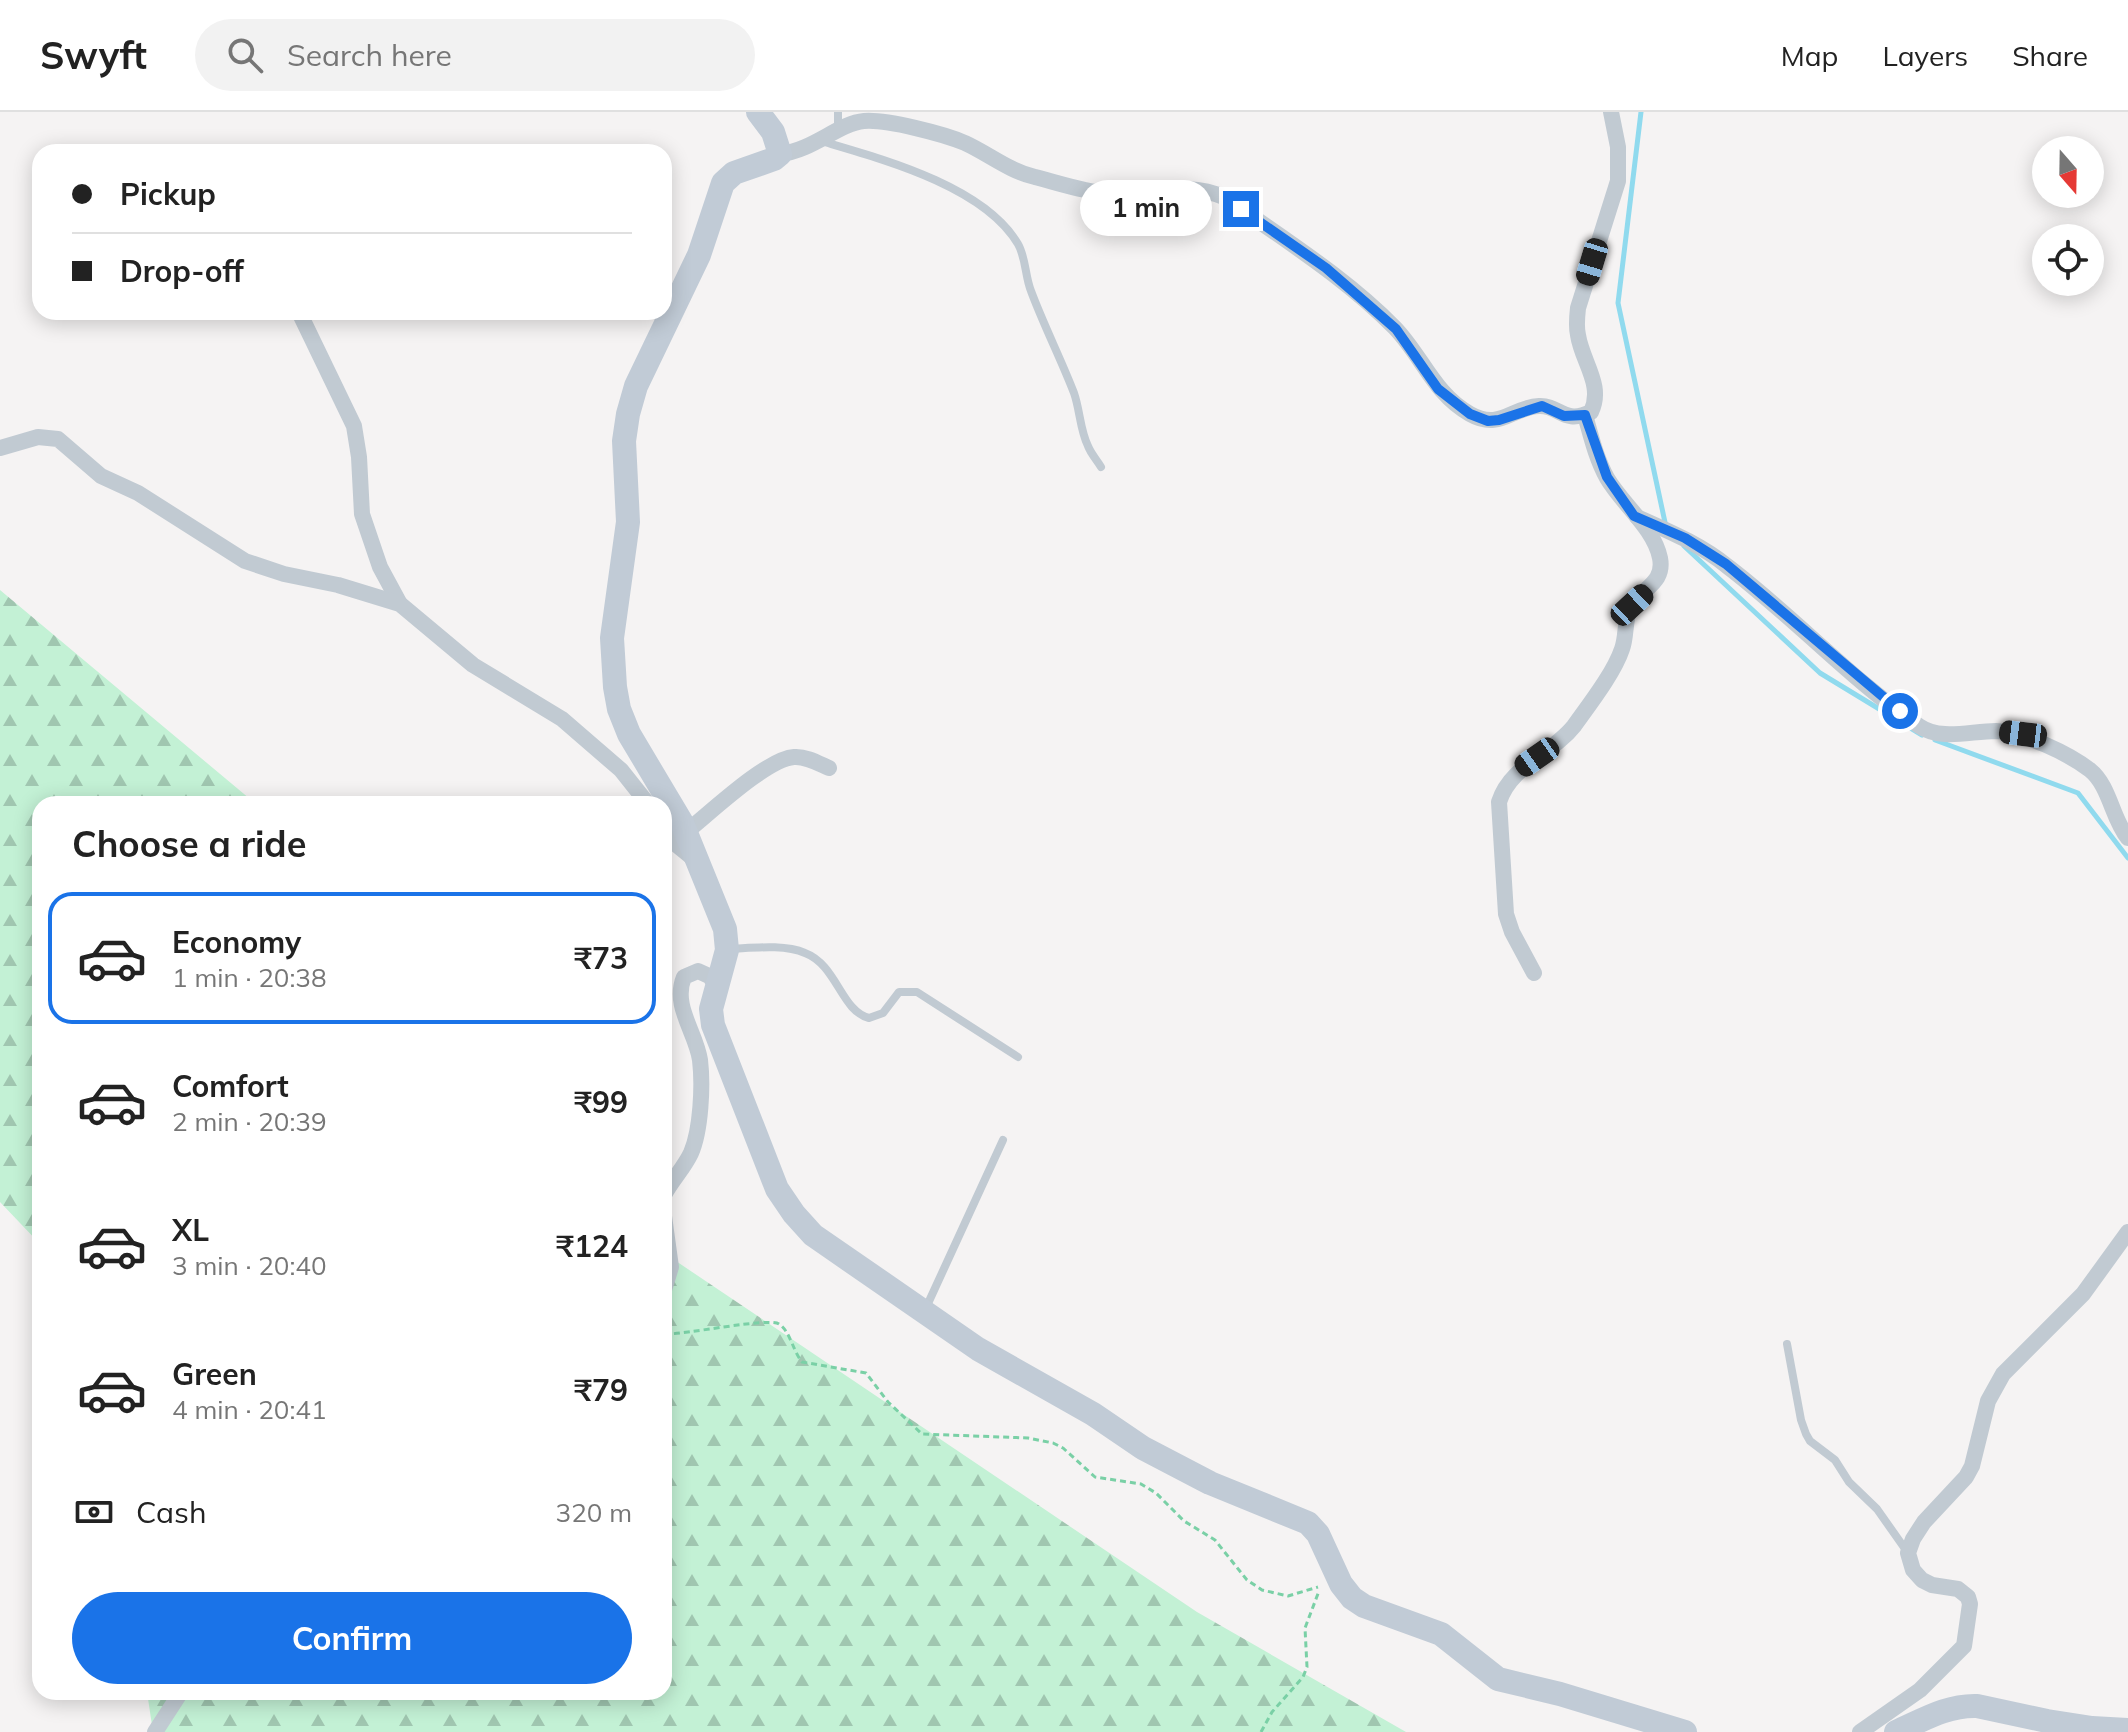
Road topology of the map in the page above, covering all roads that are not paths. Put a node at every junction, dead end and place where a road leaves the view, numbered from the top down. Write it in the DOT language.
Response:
graph roads {
  1 [pos="758,112"];
  2 [pos="838,112"];
  3 [pos="1611,112"];
  4 [pos="838,132"];
  5 [pos="821,141"];
  6 [pos="780,154"];
  7 [pos="672,311"];
  8 [pos="303,320"];
  9 [pos="668,320"];
  10 [pos="1585,415"];
  11 [pos="0,448"];
  12 [pos="1101,467"];
  13 [pos="1634,516"];
  14 [pos="400,604"];
  15 [pos="829,768"];
  16 [pos="642,796"];
  17 [pos="666,796"];
  18 [pos="675,830"];
  19 [pos="2128,838"];
  20 [pos="727,950"];
  21 [pos="1534,973"];
  22 [pos="716,984"];
  23 [pos="1018,1057"];
  24 [pos="1003,1140"];
  25 [pos="672,1182"];
  26 [pos="2128,1232"];
  27 [pos="924,1313"];
  28 [pos="1787,1344"];
  29 [pos="1908,1553"];
  30 [pos="176,1700"];
  31 [pos="2128,1730"];
  32 [pos="155,1732"];
  33 [pos="1685,1732"];
  34 [pos="1860,1732"];
  35 [pos="1896,1732"];
  1 -- 6 [label="street"];
  2 -- 4 [label="lane"];
  3 -- 10 [label="street"];
  4 -- 5 [label="street"];
  4 -- 10 [label="street"];
  5 -- 6 [label="street"];
  5 -- 12 [label="lane"];
  6 -- 7 [label="street"];
  8 -- 14 [label="street"];
  9 -- 17 [label="street"];
  10 -- 13 [label="street"];
  11 -- 14 [label="street"];
  13 -- 19 [label="street"];
  13 -- 21 [label="street"];
  14 -- 16 [label="street"];
  15 -- 18 [label="street"];
  18 -- 20 [label="street"];
  20 -- 22 [label="street"];
  20 -- 23 [label="lane"];
  22 -- 25 [label="street"];
  22 -- 27 [label="street"];
  24 -- 27 [label="lane"];
  26 -- 29 [label="street"];
  27 -- 33 [label="street"];
  28 -- 29 [label="lane"];
  29 -- 34 [label="street"];
  30 -- 32 [label="street"];
  31 -- 35 [label="street"];
}
